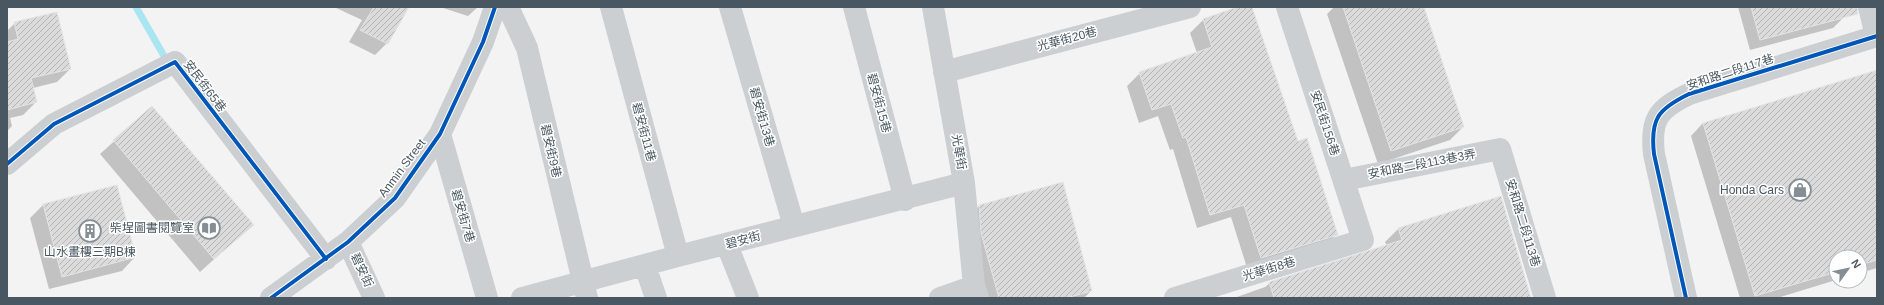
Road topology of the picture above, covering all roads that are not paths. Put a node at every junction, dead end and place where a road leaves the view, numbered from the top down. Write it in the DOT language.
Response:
graph roads {
  1 [pos="496,7"];
  2 [pos="508,7"];
  3 [pos="611,7"];
  4 [pos="730,7"];
  5 [pos="854,7"];
  6 [pos="933,7"];
  7 [pos="1190,7"];
  8 [pos="1287,7"];
  9 [pos="1869,7"];
  10 [pos="1877,36"];
  11 [pos="944,72"];
  12 [pos="440,134"];
  13 [pos="1500,149"];
  14 [pos="7,164"];
  15 [pos="1344,180"];
  16 [pos="964,183"];
  17 [pos="905,200"];
  18 [pos="794,226"];
  19 [pos="1363,240"];
  20 [pos="348,242"];
  21 [pos="727,244"];
  22 [pos="678,256"];
  23 [pos="326,259"];
  24 [pos="645,266"];
  25 [pos="584,290"];
  26 [pos="976,292"];
  27 [pos="271,298"];
  28 [pos="374,298"];
  29 [pos="487,298"];
  30 [pos="522,298"];
  31 [pos="656,298"];
  32 [pos="748,298"];
  33 [pos="940,298"];
  34 [pos="1175,298"];
  35 [pos="1546,298"];
  36 [pos="1686,298"];
  1 -- 12 [label="street, Anmin Street"];
  2 -- 25 [label="street, 碧安街9巷"];
  3 -- 22 [label="street, 碧安街11巷"];
  4 -- 18 [label="street, 碧安街13巷"];
  5 -- 17 [label="street, 碧安街15巷"];
  6 -- 11 [label="street, 光華街"];
  7 -- 11 [label="street, 光華街20巷"];
  8 -- 15 [label="street, 安民街156巷"];
  9 -- 10 [label="street"];
  10 -- 36 [label="street, 安和路二段117巷"];
  11 -- 16 [label="street, 光華街"];
  12 -- 20 [label="street, Anmin Street"];
  12 -- 29 [label="street, 碧安街7巷"];
  13 -- 15 [label="street, 安和路二段113巷3弄"];
  13 -- 35 [label="street, 安和路二段113巷"];
  14 -- 23 [label="street, 安民街65巷"];
  15 -- 19 [label="street, 安民街156巷"];
  16 -- 17 [label="street, 碧安街"];
  16 -- 26 [label="street, 光華街"];
  17 -- 18 [label="street, 碧安街"];
  18 -- 21 [label="street, 碧安街"];
  19 -- 34 [label="street, 光華街8巷"];
  20 -- 23 [label="street, Anmin Street"];
  20 -- 28 [label="street, 碧安街"];
  21 -- 22 [label="street, 碧安街"];
  21 -- 32 [label="street"];
  22 -- 24 [label="street, 碧安街"];
  23 -- 27 [label="street, Anmin Street"];
  24 -- 25 [label="street, 碧安街"];
  24 -- 31 [label="street"];
  25 -- 30 [label="street, 碧安街"];
  26 -- 33 [label="street"];
}
